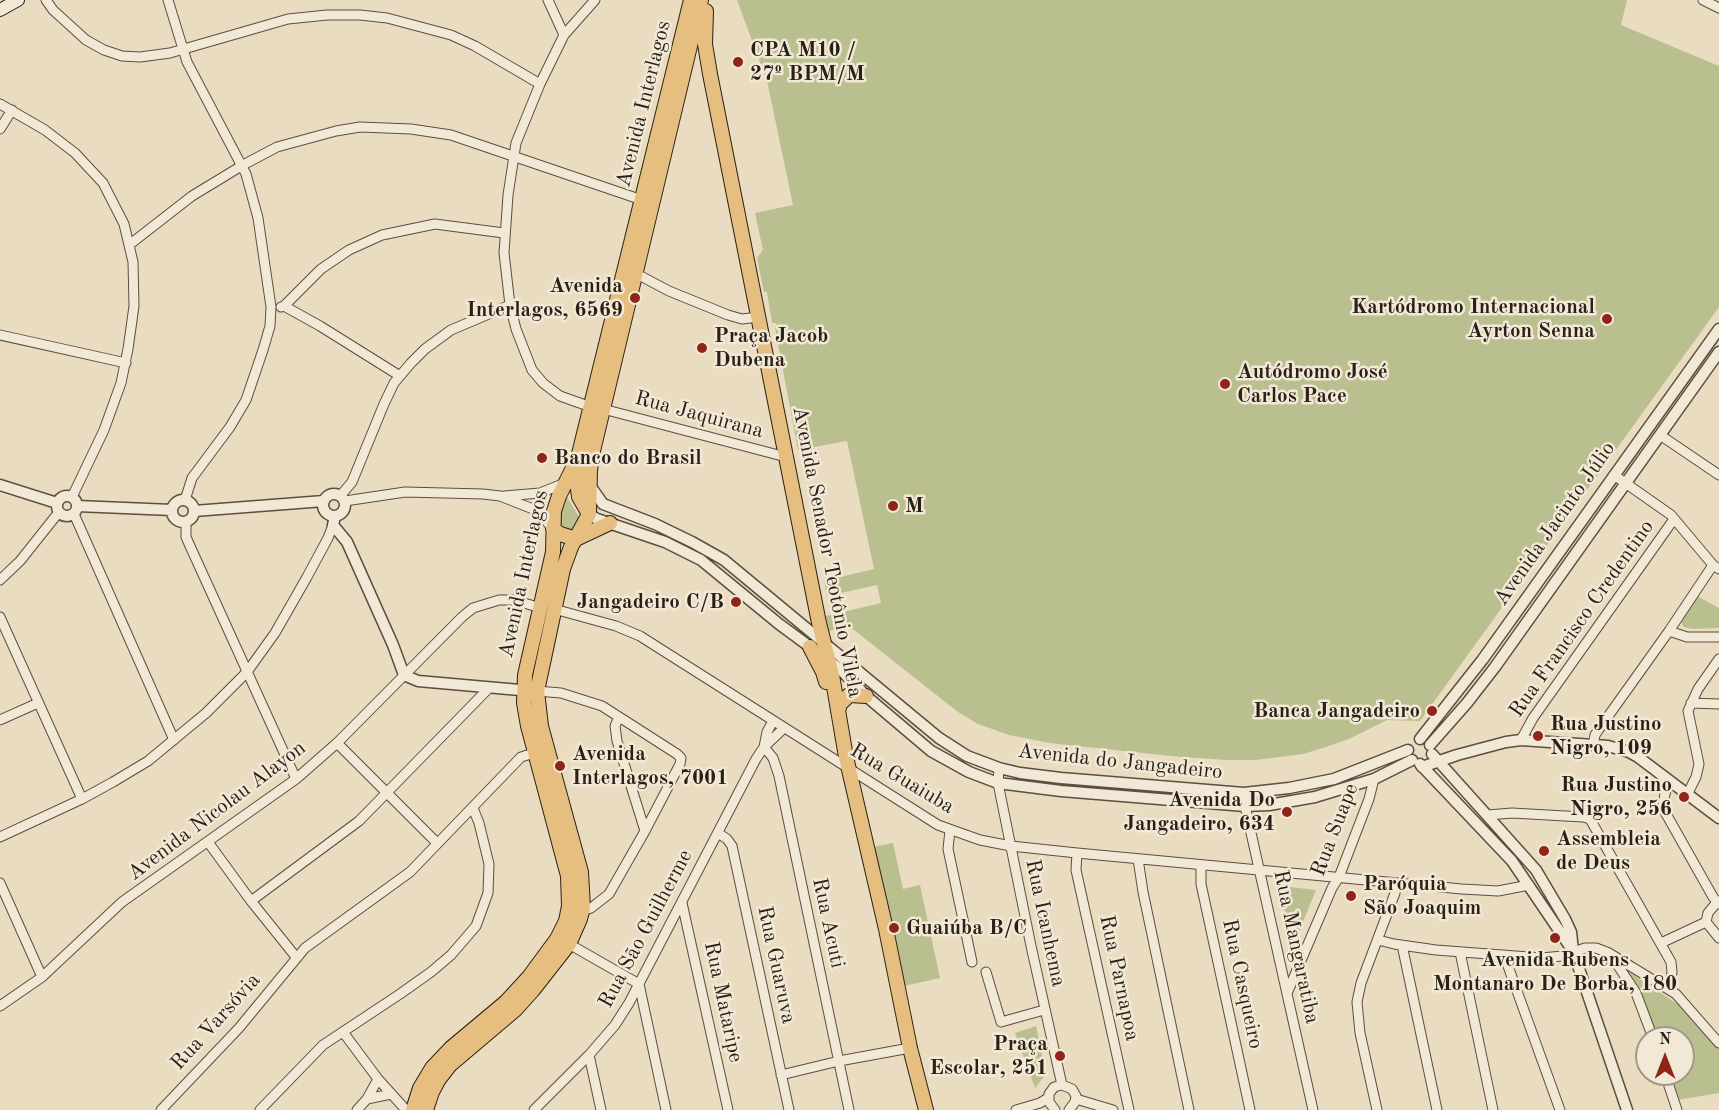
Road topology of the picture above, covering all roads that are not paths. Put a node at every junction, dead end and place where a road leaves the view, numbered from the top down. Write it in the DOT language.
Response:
graph roads {
  1 [pos="18,0"];
  2 [pos="46,0"];
  3 [pos="168,0"];
  4 [pos="548,0"];
  5 [pos="595,0"];
  6 [pos="691,0"];
  7 [pos="701,0"];
  8 [pos="708,0"];
  9 [pos="1703,0"];
  10 [pos="1719,8"];
  11 [pos="0,10"];
  12 [pos="564,36"];
  13 [pos="182,49"];
  14 [pos="540,84"];
  15 [pos="0,104"];
  16 [pos="12,110"];
  17 [pos="0,129"];
  18 [pos="513,156"];
  19 [pos="243,165"];
  20 [pos="642,200"];
  21 [pos="504,232"];
  22 [pos="129,245"];
  23 [pos="635,273"];
  24 [pos="510,305"];
  25 [pos="285,306"];
  26 [pos="271,307"];
  27 [pos="759,317"];
  28 [pos="1719,329"];
  29 [pos="0,335"];
  30 [pos="1719,352"];
  31 [pos="126,363"];
  32 [pos="400,376"];
  33 [pos="597,408"];
  34 [pos="1660,435"];
  35 [pos="786,457"];
  36 [pos="578,458"];
  37 [pos="1614,475"];
  38 [pos="1719,475"];
  39 [pos="565,483"];
  40 [pos="1626,483"];
  41 [pos="0,485"];
  42 [pos="591,487"];
  43 [pos="500,496"];
  44 [pos="343,498"];
  45 [pos="186,500"];
  46 [pos="324,501"];
  47 [pos="74,505"];
  48 [pos="58,508"];
  49 [pos="172,510"];
  50 [pos="194,511"];
  51 [pos="589,514"];
  52 [pos="1674,519"];
  53 [pos="334,520"];
  54 [pos="186,522"];
  55 [pos="610,523"];
  56 [pos="655,524"];
  57 [pos="553,529"];
  58 [pos="651,537"];
  59 [pos="576,539"];
  60 [pos="1716,567"];
  61 [pos="0,580"];
  62 [pos="547,608"];
  63 [pos="0,617"];
  64 [pos="1669,631"];
  65 [pos="1719,637"];
  66 [pos="816,645"];
  67 [pos="1719,659"];
  68 [pos="829,661"];
  69 [pos="246,672"];
  70 [pos="404,675"];
  71 [pos="489,688"];
  72 [pos="530,691"];
  73 [pos="866,696"];
  74 [pos="38,703"];
  75 [pos="1691,703"];
  76 [pos="1719,704"];
  77 [pos="838,711"];
  78 [pos="619,717"];
  79 [pos="0,720"];
  80 [pos="773,721"];
  81 [pos="784,728"];
  82 [pos="1420,739"];
  83 [pos="174,740"];
  84 [pos="1521,741"];
  85 [pos="337,743"];
  86 [pos="1593,746"];
  87 [pos="764,747"];
  88 [pos="1434,752"];
  89 [pos="534,753"];
  90 [pos="1457,755"];
  91 [pos="1415,760"];
  92 [pos="849,767"];
  93 [pos="999,768"];
  94 [pos="296,779"];
  95 [pos="1374,779"];
  96 [pos="1668,781"];
  97 [pos="998,783"];
  98 [pos="388,792"];
  99 [pos="1244,793"];
  100 [pos="1687,795"];
  101 [pos="82,799"];
  102 [pos="1245,806"];
  103 [pos="472,808"];
  104 [pos="1488,815"];
  105 [pos="1719,818"];
  106 [pos="950,830"];
  107 [pos="645,831"];
  108 [pos="718,833"];
  109 [pos="0,837"];
  110 [pos="208,842"];
  111 [pos="437,843"];
  112 [pos="1011,846"];
  113 [pos="1077,853"];
  114 [pos="1138,859"];
  115 [pos="1201,865"];
  116 [pos="1261,872"];
  117 [pos="1339,877"];
  118 [pos="0,883"];
  119 [pos="1397,883"];
  120 [pos="1529,885"];
  121 [pos="251,901"];
  122 [pos="682,903"];
  123 [pos="1718,903"];
  124 [pos="582,911"];
  125 [pos="1706,922"];
  126 [pos="1719,938"];
  127 [pos="1378,940"];
  128 [pos="1661,943"];
  129 [pos="569,944"];
  130 [pos="1402,945"];
  131 [pos="1573,951"];
  132 [pos="1460,952"];
  133 [pos="1609,953"];
  134 [pos="1504,955"];
  135 [pos="296,957"];
  136 [pos="972,962"];
  137 [pos="986,972"];
  138 [pos="42,977"];
  139 [pos="639,984"];
  140 [pos="1669,989"];
  141 [pos="1287,993"];
  142 [pos="0,1006"];
  143 [pos="1044,1010"];
  144 [pos="1648,1026"];
  145 [pos="343,1032"];
  146 [pos="1719,1043"];
  147 [pos="910,1047"];
  148 [pos="590,1055"];
  149 [pos="839,1061"];
  150 [pos="782,1075"];
  151 [pos="378,1079"];
  152 [pos="1062,1085"];
  153 [pos="1669,1086"];
  154 [pos="391,1094"];
  155 [pos="367,1098"];
  156 [pos="1048,1104"];
  157 [pos="1076,1104"];
  158 [pos="161,1110"];
  159 [pos="260,1110"];
  160 [pos="357,1110"];
  161 [pos="406,1110"];
  162 [pos="412,1110"];
  163 [pos="426,1110"];
  164 [pos="534,1110"];
  165 [pos="601,1110"];
  166 [pos="666,1110"];
  167 [pos="728,1110"];
  168 [pos="789,1110"];
  169 [pos="849,1110"];
  170 [pos="926,1110"];
  171 [pos="1016,1110"];
  172 [pos="1113,1110"];
  173 [pos="1129,1110"];
  174 [pos="1189,1110"];
  175 [pos="1250,1110"];
  176 [pos="1313,1110"];
  177 [pos="1377,1110"];
  178 [pos="1437,1110"];
  179 [pos="1493,1110"];
  180 [pos="1560,1110"];
  181 [pos="1627,1110"];
  182 [pos="1677,1110"];
  1 -- 11 [label="main road"];
  2 -- 13 [label="street"];
  3 -- 13 [label="street"];
  4 -- 12 [label="street"];
  5 -- 12 [label="street, Rua Jaquirana"];
  6 -- 20 [label="main road, Avenida Interlagos"];
  7 -- 23 [label="main road, Avenida Interlagos"];
  8 -- 27 [label="main road, Avenida Senador Teotônio Vilela"];
  9 -- 10 [label="street"];
  12 -- 14 [label="street, Rua Jaquirana"];
  13 -- 14 [label="street"];
  13 -- 19 [label="street"];
  14 -- 18 [label="street, Rua Jaquirana"];
  15 -- 16 [label="street"];
  16 -- 17 [label="street"];
  16 -- 22 [label="street"];
  18 -- 19 [label="street"];
  18 -- 20 [label="street"];
  18 -- 21 [label="street, Rua Jaquirana"];
  19 -- 22 [label="street"];
  19 -- 26 [label="street"];
  20 -- 33 [label="main road, Avenida Interlagos"];
  21 -- 24 [label="street, Rua Jaquirana"];
  21 -- 25 [label="street"];
  22 -- 31 [label="street"];
  23 -- 27 [label="street"];
  23 -- 33 [label="main road, Avenida Interlagos"];
  24 -- 32 [label="street"];
  24 -- 33 [label="street, Rua Jaquirana"];
  25 -- 26 [label="street"];
  25 -- 32 [label="street"];
  26 -- 45 [label="street"];
  27 -- 35 [label="main road, Avenida Senador Teotônio Vilela"];
  28 -- 37 [label="street, Avenida Jacinto Júlio"];
  29 -- 31 [label="street"];
  30 -- 34 [label="street, Avenida Jacinto Júlio"];
  31 -- 47 [label="street"];
  32 -- 44 [label="street"];
  33 -- 35 [label="street, Rua Jaquirana"];
  33 -- 36 [label="main road, Avenida Interlagos"];
  33 -- 42 [label="main road, Avenida Interlagos"];
  34 -- 38 [label="street"];
  34 -- 40 [label="street, Avenida Jacinto Júlio"];
  35 -- 66 [label="main road, Avenida Senador Teotônio Vilela"];
  36 -- 39 [label="main road, Avenida Interlagos"];
  36 -- 51 [label="main road"];
  37 -- 40 [label="street"];
  37 -- 82 [label="street, Avenida Jacinto Júlio"];
  39 -- 43 [label="street"];
  39 -- 57 [label="main road, Avenida Interlagos"];
  40 -- 52 [label="street"];
  40 -- 88 [label="street, Avenida Jacinto Júlio"];
  41 -- 48 [label="street"];
  42 -- 51 [label="main road, Avenida Interlagos"];
  42 -- 56 [label="street, Avenida do Jangadeiro"];
  43 -- 44 [label="street"];
  43 -- 57 [label="street"];
  44 -- 46 [label="street"];
  44 -- 53 [label="street"];
  45 -- 49 [label="street"];
  45 -- 50 [label="street"];
  46 -- 50 [label="street"];
  46 -- 53 [label="street"];
  47 -- 48 [label="street"];
  47 -- 48 [label="street"];
  47 -- 49 [label="street"];
  47 -- 83 [label="street"];
  48 -- 61 [label="street"];
  49 -- 54 [label="street"];
  50 -- 54 [label="street"];
  51 -- 55 [label="street, Avenida do Jangadeiro"];
  51 -- 59 [label="main road, Avenida Interlagos"];
  52 -- 60 [label="street"];
  52 -- 84 [label="street, Rua Francisco Credentino"];
  53 -- 69 [label="street"];
  53 -- 70 [label="street"];
  54 -- 69 [label="street"];
  55 -- 58 [label="street, Avenida do Jangadeiro"];
  55 -- 59 [label="main road"];
  56 -- 58 [label="street"];
  56 -- 66 [label="street, Avenida do Jangadeiro"];
  57 -- 59 [label="main road"];
  57 -- 62 [label="main road, Avenida Interlagos"];
  58 -- 66 [label="street, Avenida do Jangadeiro"];
  59 -- 62 [label="main road, Avenida Interlagos"];
  60 -- 64 [label="street"];
  62 -- 70 [label="street, Avenida Nicolau Alayon"];
  62 -- 72 [label="main road, Avenida Interlagos"];
  62 -- 80 [label="street, Rua Guaiuba"];
  63 -- 74 [label="street"];
  64 -- 65 [label="street"];
  64 -- 86 [label="street"];
  66 -- 68 [label="main road, Avenida Senador Teotônio Vilela"];
  66 -- 77 [label="main road"];
  66 -- 93 [label="street, Avenida do Jangadeiro"];
  67 -- 75 [label="street"];
  68 -- 73 [label="street, Avenida do Jangadeiro"];
  68 -- 77 [label="main road, Avenida Senador Teotônio Vilela"];
  69 -- 83 [label="street"];
  69 -- 94 [label="street"];
  70 -- 71 [label="street"];
  70 -- 85 [label="street, Avenida Nicolau Alayon"];
  71 -- 72 [label="street"];
  71 -- 98 [label="street"];
  72 -- 78 [label="street"];
  72 -- 89 [label="main road, Avenida Interlagos"];
  72 -- 124 [label="main road, Avenida Interlagos"];
  73 -- 77 [label="main road"];
  73 -- 97 [label="street, Avenida do Jangadeiro"];
  74 -- 79 [label="street"];
  74 -- 101 [label="street"];
  75 -- 76 [label="street"];
  75 -- 100 [label="street"];
  77 -- 92 [label="main road, Avenida Senador Teotônio Vilela"];
  78 -- 107 [label="street"];
  78 -- 107 [label="street"];
  80 -- 81 [label="street, Rua Guaiuba"];
  80 -- 87 [label="street, Rua São Guilherme"];
  81 -- 87 [label="street, Rua São Guilherme"];
  81 -- 92 [label="street, Rua Guaiuba"];
  82 -- 88 [label="street"];
  82 -- 91 [label="street, Avenida Jacinto Júlio"];
  83 -- 101 [label="street"];
  84 -- 86 [label="street"];
  84 -- 90 [label="street"];
  85 -- 94 [label="street, Avenida Nicolau Alayon"];
  85 -- 98 [label="street"];
  86 -- 96 [label="street"];
  87 -- 108 [label="street, Rua São Guilherme"];
  87 -- 149 [label="street, Rua Acuti"];
  88 -- 90 [label="street"];
  88 -- 90 [label="street"];
  88 -- 91 [label="street"];
  88 -- 104 [label="street"];
  89 -- 103 [label="street, Rua Varsóvia"];
  89 -- 162 [label="main road, Avenida Interlagos"];
  91 -- 95 [label="street, Avenida do Jangadeiro"];
  91 -- 99 [label="street, Avenida do Jangadeiro"];
  91 -- 120 [label="street"];
  92 -- 106 [label="street, Rua Guaiuba"];
  92 -- 147 [label="main road, Avenida Senador Teotônio Vilela"];
  93 -- 97 [label="street, Rua Icanhema"];
  93 -- 99 [label="street, Avenida do Jangadeiro"];
  94 -- 110 [label="street, Avenida Nicolau Alayon"];
  95 -- 102 [label="street, Avenida do Jangadeiro"];
  95 -- 117 [label="street, Rua Suape"];
  96 -- 100 [label="street"];
  96 -- 123 [label="street"];
  97 -- 102 [label="street, Avenida do Jangadeiro"];
  97 -- 112 [label="street, Rua Icanhema"];
  98 -- 111 [label="street"];
  98 -- 121 [label="street"];
  99 -- 102 [label="street, Rua Mangaratiba"];
  100 -- 105 [label="street"];
  101 -- 109 [label="street"];
  102 -- 116 [label="street, Rua Mangaratiba"];
  103 -- 111 [label="street, Rua Varsóvia"];
  103 -- 145 [label="street"];
  104 -- 128 [label="street"];
  104 -- 131 [label="street"];
  106 -- 112 [label="street, Rua Guaiuba"];
  106 -- 136 [label="street"];
  107 -- 124 [label="street"];
  108 -- 122 [label="street, Rua São Guilherme"];
  108 -- 150 [label="street, Rua Guaruva"];
  110 -- 121 [label="street"];
  110 -- 138 [label="street, Avenida Nicolau Alayon"];
  111 -- 135 [label="street, Rua Varsóvia"];
  112 -- 113 [label="street, Rua Guaiuba"];
  112 -- 143 [label="street, Rua Icanhema"];
  113 -- 114 [label="street, Rua Guaiuba"];
  113 -- 173 [label="street, Rua Parnapoa"];
  114 -- 115 [label="street, Rua Guaiuba"];
  114 -- 174 [label="street"];
  115 -- 116 [label="street, Rua Guaiuba"];
  115 -- 175 [label="street, Rua Casqueiro"];
  116 -- 117 [label="street, Rua Guaiuba"];
  116 -- 141 [label="street, Rua Mangaratiba"];
  117 -- 119 [label="street, Rua Guaiuba"];
  117 -- 141 [label="street, Rua Suape"];
  118 -- 138 [label="street"];
  119 -- 120 [label="street, Rua Guaiuba"];
  119 -- 127 [label="street"];
  120 -- 131 [label="street"];
  121 -- 135 [label="street"];
  122 -- 139 [label="street, Rua São Guilherme"];
  122 -- 167 [label="street, Rua Mataripe"];
  123 -- 125 [label="street"];
  124 -- 129 [label="main road, Avenida Interlagos"];
  125 -- 126 [label="street"];
  125 -- 128 [label="street"];
  127 -- 130 [label="street"];
  127 -- 177 [label="street"];
  128 -- 140 [label="street"];
  129 -- 139 [label="street"];
  129 -- 163 [label="main road, Avenida Interlagos"];
  130 -- 132 [label="street"];
  130 -- 178 [label="street"];
  131 -- 133 [label="street"];
  131 -- 134 [label="street"];
  131 -- 181 [label="street"];
  132 -- 134 [label="street"];
  132 -- 179 [label="street"];
  133 -- 140 [label="street"];
  133 -- 144 [label="street"];
  134 -- 180 [label="street"];
  135 -- 158 [label="street, Rua Varsóvia"];
  137 -- 143 [label="street"];
  138 -- 142 [label="street, Avenida Nicolau Alayon"];
  139 -- 148 [label="street, Rua São Guilherme"];
  139 -- 166 [label="street"];
  140 -- 146 [label="street"];
  141 -- 176 [label="street, Rua Mangaratiba"];
  143 -- 152 [label="street, Rua Icanhema"];
  145 -- 151 [label="street"];
  145 -- 159 [label="street"];
  147 -- 149 [label="street"];
  147 -- 170 [label="main road, Avenida Senador Teotônio Vilela"];
  148 -- 164 [label="street, Rua São Guilherme"];
  148 -- 165 [label="street"];
  149 -- 150 [label="street"];
  149 -- 169 [label="street, Rua Acuti"];
  150 -- 168 [label="street, Rua Guaruva"];
  151 -- 154 [label="street"];
  151 -- 155 [label="street"];
  152 -- 156 [label="street"];
  152 -- 157 [label="street"];
  153 -- 182 [label="street"];
  154 -- 155 [label="street"];
  154 -- 161 [label="street"];
  155 -- 160 [label="street"];
  156 -- 171 [label="street"];
  157 -- 172 [label="street"];
}
